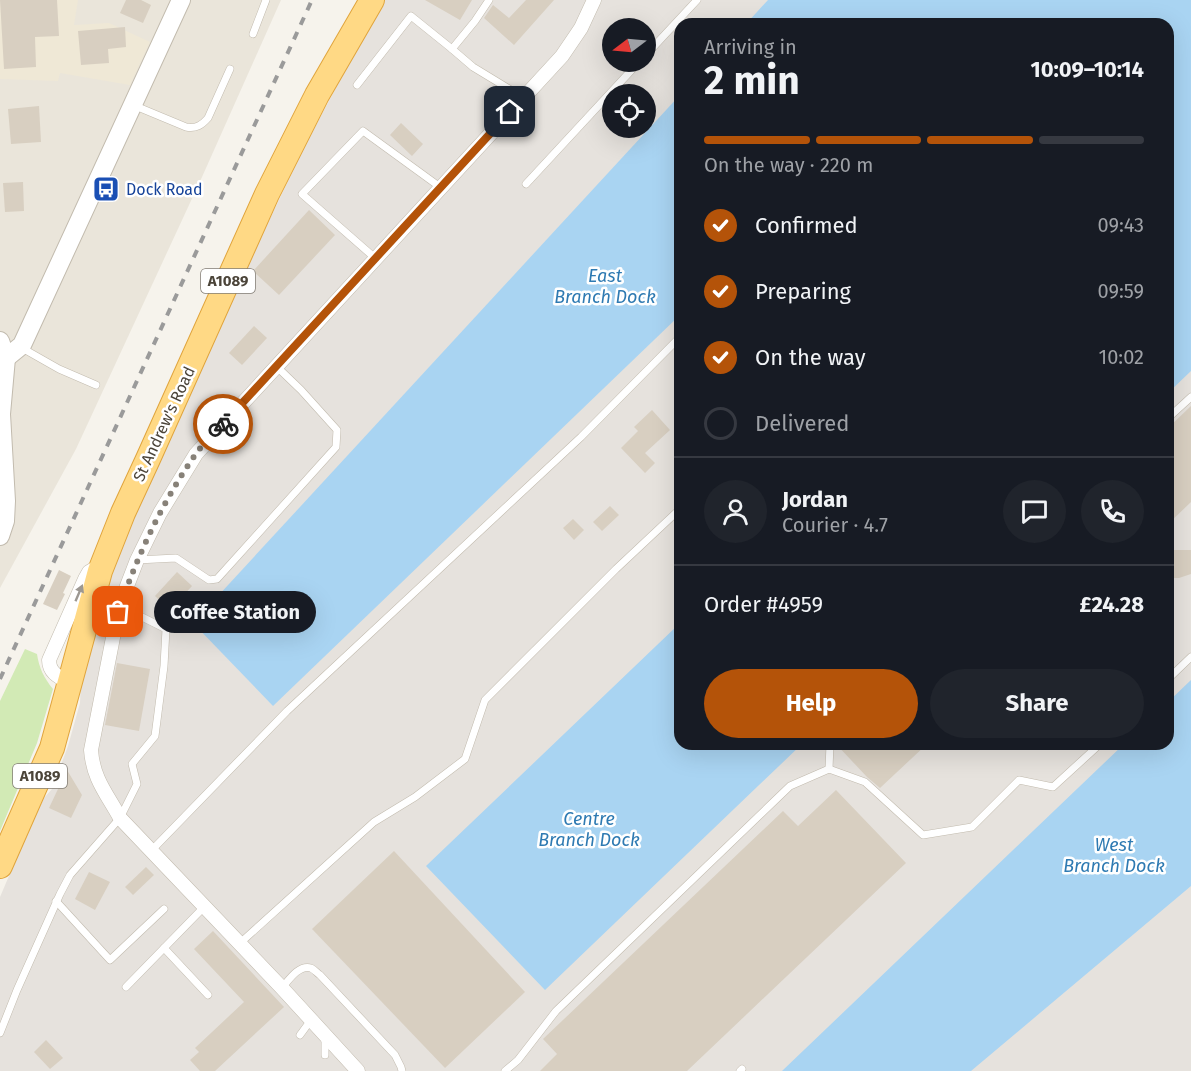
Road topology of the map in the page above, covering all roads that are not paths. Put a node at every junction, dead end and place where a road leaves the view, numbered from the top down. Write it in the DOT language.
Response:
graph roads {
  1 [pos="181,0"];
  2 [pos="266,0"];
  3 [pos="372,0"];
  4 [pos="489,0"];
  5 [pos="594,0"];
  6 [pos="697,0"];
  7 [pos="680,18"];
  8 [pos="674,25"];
  9 [pos="253,34"];
  10 [pos="656,44"];
  11 [pos="452,48"];
  12 [pos="230,69"];
  13 [pos="630,72"];
  14 [pos="357,85"];
  15 [pos="524,98"];
  16 [pos="133,105"];
  17 [pos="526,184"];
  18 [pos="440,187"];
  19 [pos="375,258"];
  20 [pos="674,343"];
  21 [pos="9,349"];
  22 [pos="276,366"];
  23 [pos="96,385"];
  24 [pos="1191,397"];
  25 [pos="1174,413"];
  26 [pos="0,414"];
  27 [pos="674,515"];
  28 [pos="2,530"];
  29 [pos="137,560"];
  30 [pos="120,606"];
  31 [pos="1191,657"];
  32 [pos="1174,673"];
  33 [pos="830,750"];
  34 [pos="1094,750"];
  35 [pos="830,770"];
  36 [pos="120,818"];
  37 [pos="151,851"];
  38 [pos="0,866"];
  39 [pos="56,901"];
  40 [pos="204,907"];
  41 [pos="164,909"];
  42 [pos="239,944"];
  43 [pos="165,948"];
  44 [pos="126,987"];
  45 [pos="282,988"];
  46 [pos="208,995"];
  47 [pos="311,1020"];
  48 [pos="0,1033"];
  49 [pos="300,1035"];
  50 [pos="324,1035"];
  51 [pos="325,1055"];
  52 [pos="358,1071"];
  53 [pos="402,1071"];
  54 [pos="505,1071"];
  1 -- 16 [label="street"];
  2 -- 9 [label="lane"];
  3 -- 38 [label="highway, St Andrew's Road / A1089"];
  4 -- 11 [label="lane"];
  5 -- 15 [label="street"];
  6 -- 7 [label="lane"];
  8 -- 10 [label="lane"];
  11 -- 14 [label="lane"];
  11 -- 15 [label="lane"];
  12 -- 16 [label="lane"];
  13 -- 17 [label="lane"];
  15 -- 18 [label="street"];
  16 -- 21 [label="street"];
  18 -- 19 [label="street"];
  18 -- 19 [label="lane"];
  19 -- 22 [label="street"];
  20 -- 37 [label="lane"];
  21 -- 23 [label="lane"];
  21 -- 26 [label="street"];
  22 -- 29 [label="street"];
  22 -- 29 [label="lane"];
  24 -- 25 [label="lane"];
  26 -- 28 [label="street"];
  27 -- 42 [label="lane"];
  29 -- 30 [label="street"];
  30 -- 36 [label="street"];
  30 -- 36 [label="lane"];
  31 -- 32 [label="lane"];
  33 -- 35 [label="lane"];
  34 -- 35 [label="lane"];
  35 -- 54 [label="lane"];
  36 -- 37 [label="street"];
  36 -- 39 [label="lane"];
  37 -- 40 [label="street"];
  39 -- 41 [label="lane"];
  39 -- 48 [label="lane"];
  40 -- 42 [label="street"];
  40 -- 43 [label="lane"];
  42 -- 45 [label="street"];
  43 -- 44 [label="lane"];
  43 -- 46 [label="lane"];
  45 -- 47 [label="street"];
  45 -- 53 [label="lane"];
  47 -- 49 [label="lane"];
  47 -- 50 [label="street"];
  50 -- 51 [label="lane"];
  50 -- 52 [label="street"];
}
